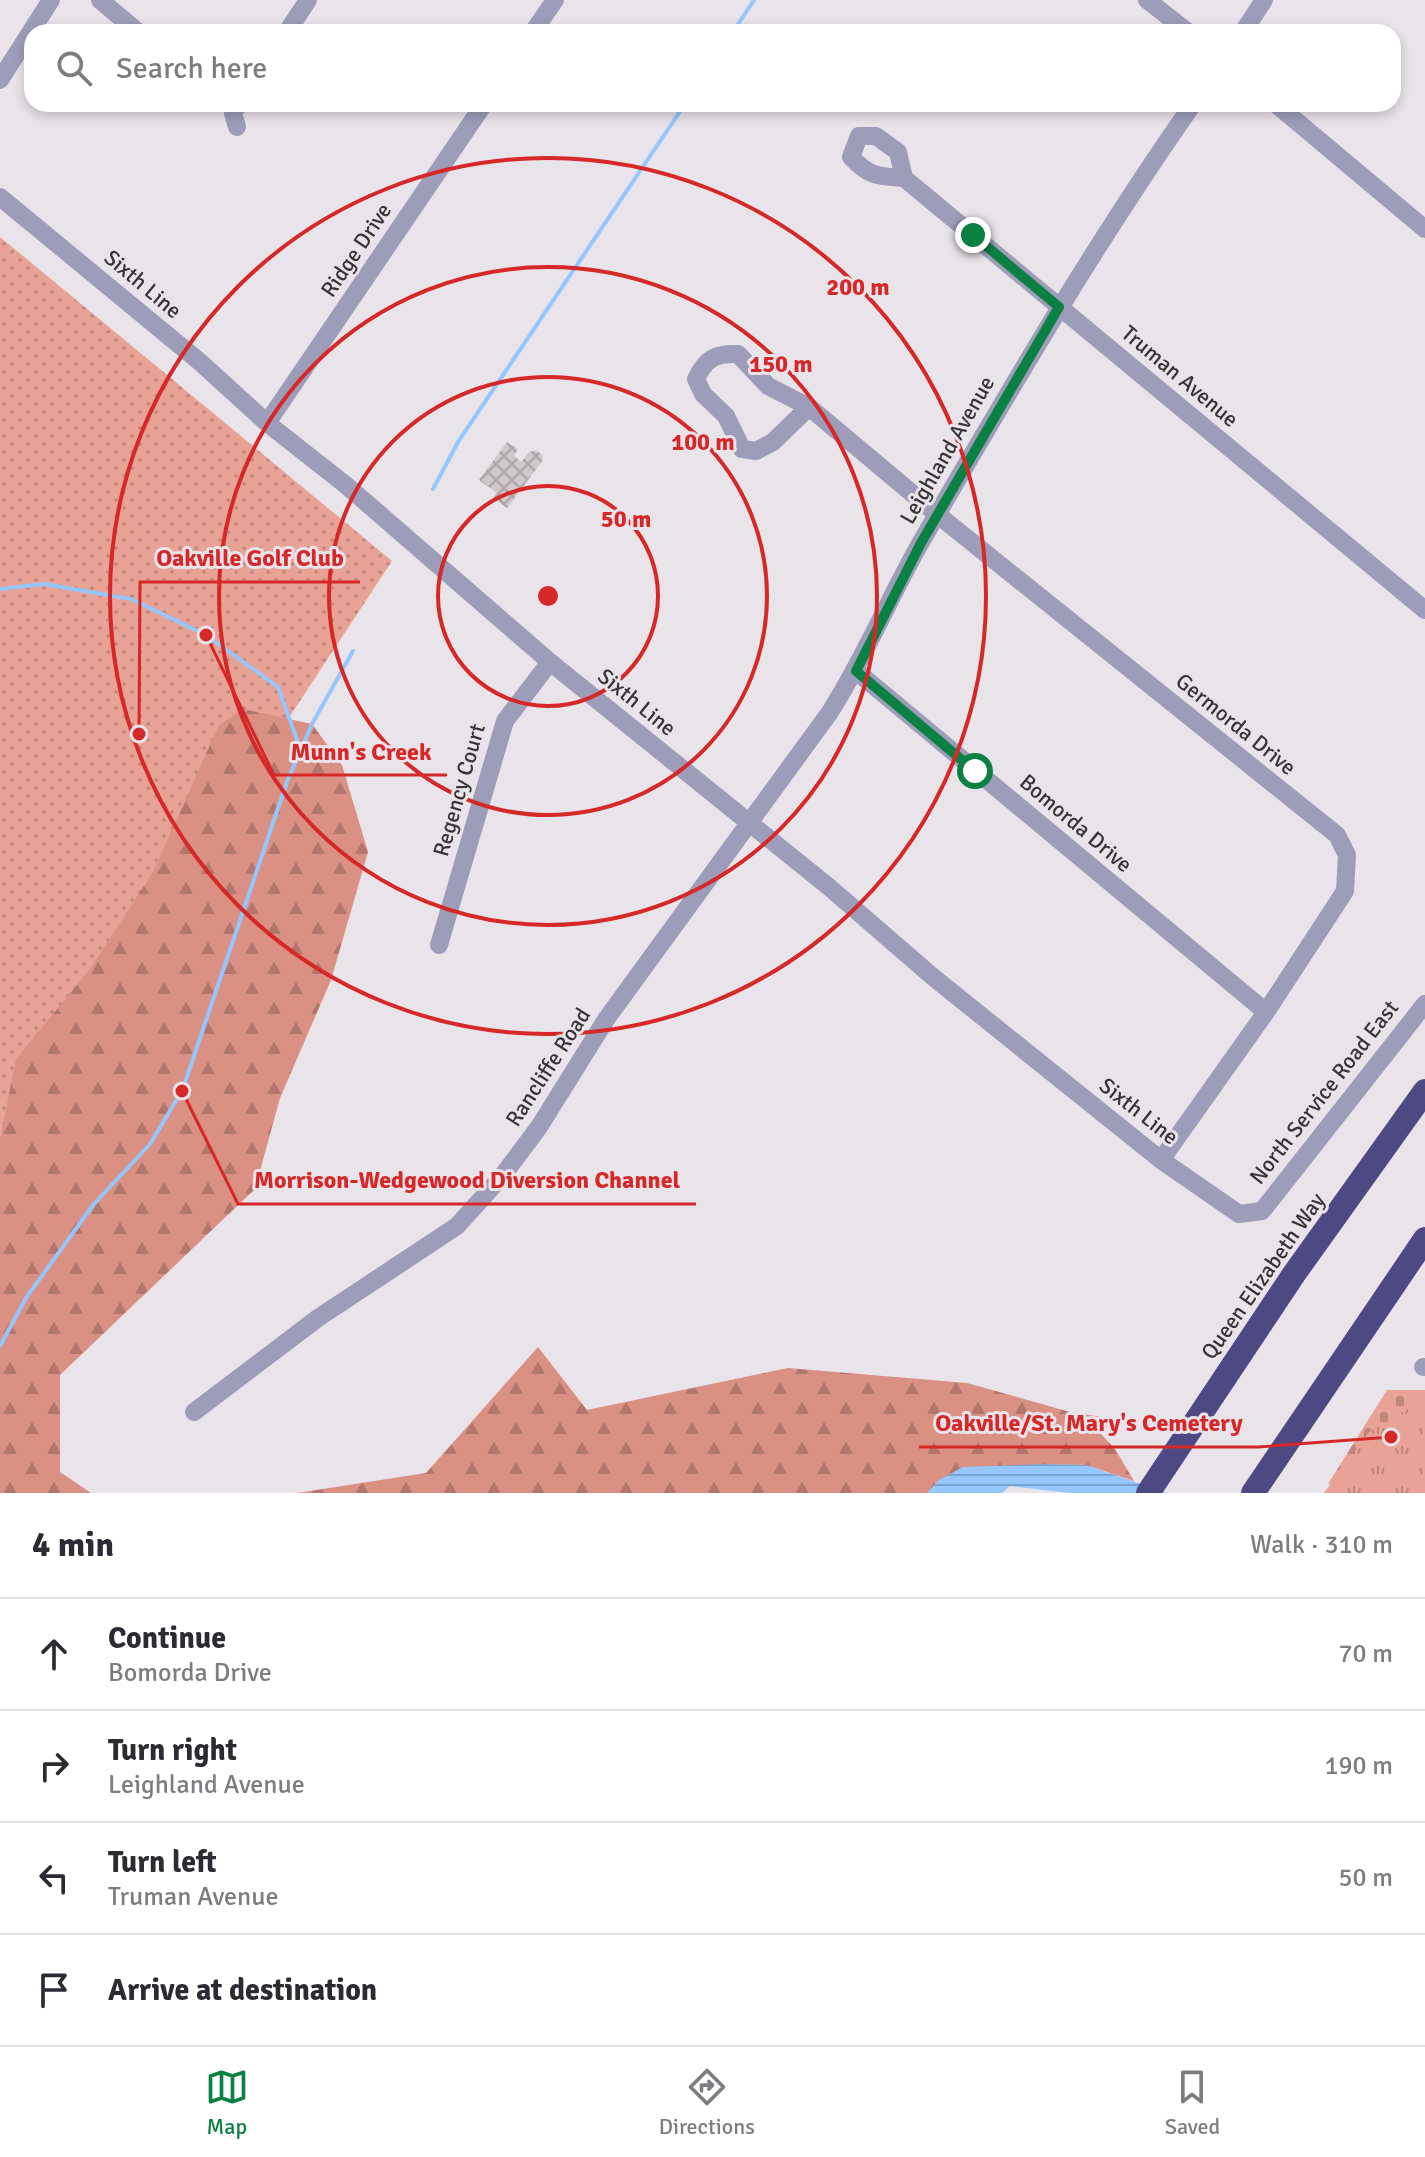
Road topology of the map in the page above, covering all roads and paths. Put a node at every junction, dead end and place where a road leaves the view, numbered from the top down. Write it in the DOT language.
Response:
graph roads {
  1 [pos="51,0"];
  2 [pos="100,0"];
  3 [pos="308,0"];
  4 [pos="555,0"];
  5 [pos="1147,0"];
  6 [pos="1264,0"];
  7 [pos="36,24"];
  8 [pos="128,24"];
  9 [pos="292,24"];
  10 [pos="538,24"];
  11 [pos="1178,24"];
  12 [pos="1248,24"];
  13 [pos="24,42"];
  14 [pos="0,80"];
  15 [pos="479,112"];
  16 [pos="1187,112"];
  17 [pos="1286,112"];
  18 [pos="904,178"];
  19 [pos="0,197"];
  20 [pos="1425,229"];
  21 [pos="1059,307"];
  22 [pos="809,407"];
  23 [pos="267,423"];
  24 [pos="938,515"];
  25 [pos="1425,610"];
  26 [pos="550,662"];
  27 [pos="856,671"];
  28 [pos="750,823"];
  29 [pos="439,945"];
  30 [pos="1425,1004"];
  31 [pos="1266,1012"];
  32 [pos="1425,1091"];
  33 [pos="1161,1160"];
  34 [pos="1262,1211"];
  35 [pos="1425,1239"];
  36 [pos="194,1412"];
  37 [pos="1148,1493"];
  38 [pos="1253,1493"];
  1 -- 7 [label="street"];
  2 -- 8 [label="street"];
  3 -- 9 [label="street"];
  4 -- 10 [label="street"];
  5 -- 11 [label="street"];
  6 -- 12 [label="street"];
  13 -- 14 [label="street"];
  15 -- 23 [label="street, Ridge Drive"];
  16 -- 21 [label="street, Leighland Avenue"];
  17 -- 20 [label="street"];
  18 -- 21 [label="street, Truman Avenue"];
  19 -- 23 [label="street, Sixth Line"];
  21 -- 24 [label="street, Leighland Avenue"];
  21 -- 25 [label="street, Truman Avenue"];
  22 -- 22 [label="street, Germorda Drive"];
  22 -- 24 [label="street, Germorda Drive"];
  23 -- 26 [label="street, Sixth Line"];
  24 -- 27 [label="street, Leighland Avenue"];
  24 -- 31 [label="street, Germorda Drive"];
  26 -- 28 [label="street, Sixth Line"];
  26 -- 29 [label="street, Regency Court"];
  27 -- 28 [label="street, Leighland Avenue"];
  27 -- 31 [label="street, Bomorda Drive"];
  28 -- 33 [label="street, Sixth Line"];
  28 -- 36 [label="street, Rancliffe Road"];
  30 -- 34 [label="street, North Service Road East"];
  31 -- 33 [label="street, Germorda Drive"];
  32 -- 37 [label="highway, Queen Elizabeth Way"];
  33 -- 34 [label="street, Sixth Line"];
  35 -- 38 [label="highway"];
}
